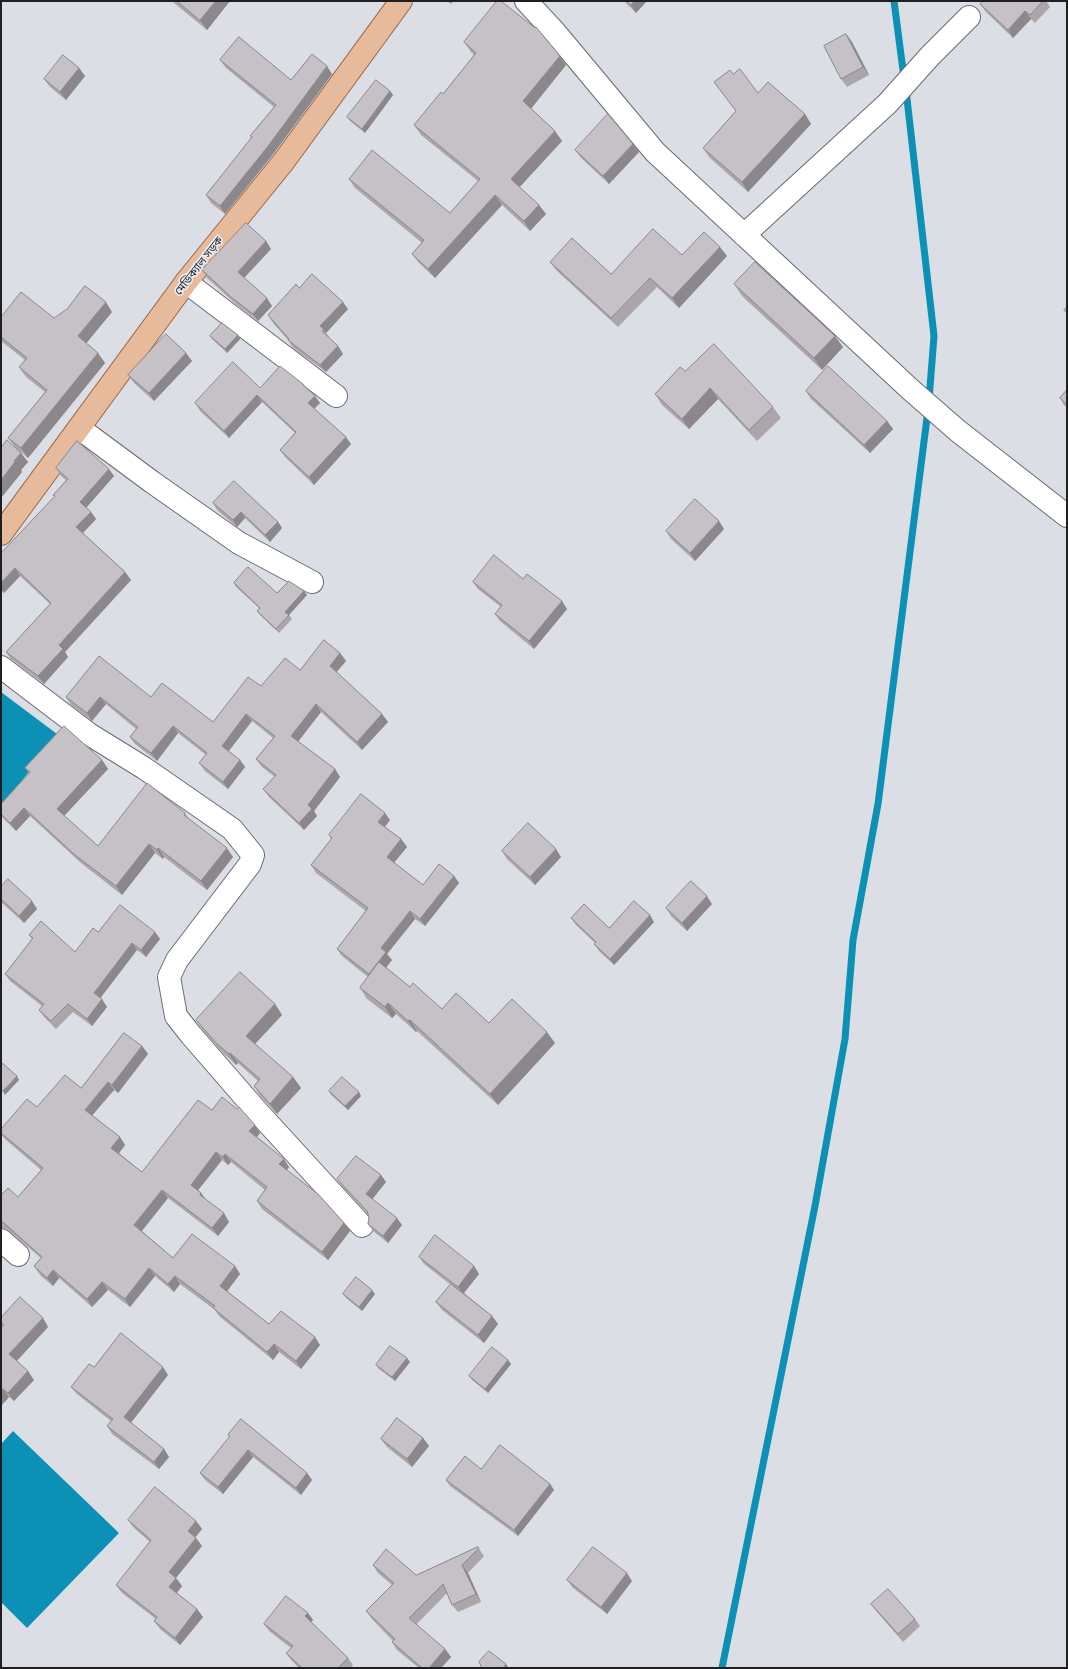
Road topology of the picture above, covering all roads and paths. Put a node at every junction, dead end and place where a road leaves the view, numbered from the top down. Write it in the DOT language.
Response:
graph roads {
  1 [pos="402,1"];
  2 [pos="526,1"];
  3 [pos="969,17"];
  4 [pos="744,235"];
  5 [pos="186,282"];
  6 [pos="336,396"];
  7 [pos="79,428"];
  8 [pos="1067,516"];
  9 [pos="1,534"];
  10 [pos="312,582"];
  11 [pos="1,667"];
  12 [pos="362,1226"];
  13 [pos="1,1240"];
  14 [pos="18,1255"];
  1 -- 5 [label="main road, মেডিক্যাল সড়ক"];
  2 -- 4 [label="street"];
  3 -- 4 [label="street"];
  4 -- 8 [label="street"];
  5 -- 6 [label="street"];
  5 -- 7 [label="main road, মেডিক্যাল সড়ক"];
  7 -- 9 [label="main road, মেডিক্যাল সড়ক"];
  7 -- 10 [label="street"];
  11 -- 12 [label="street"];
  13 -- 14 [label="street"];
}
